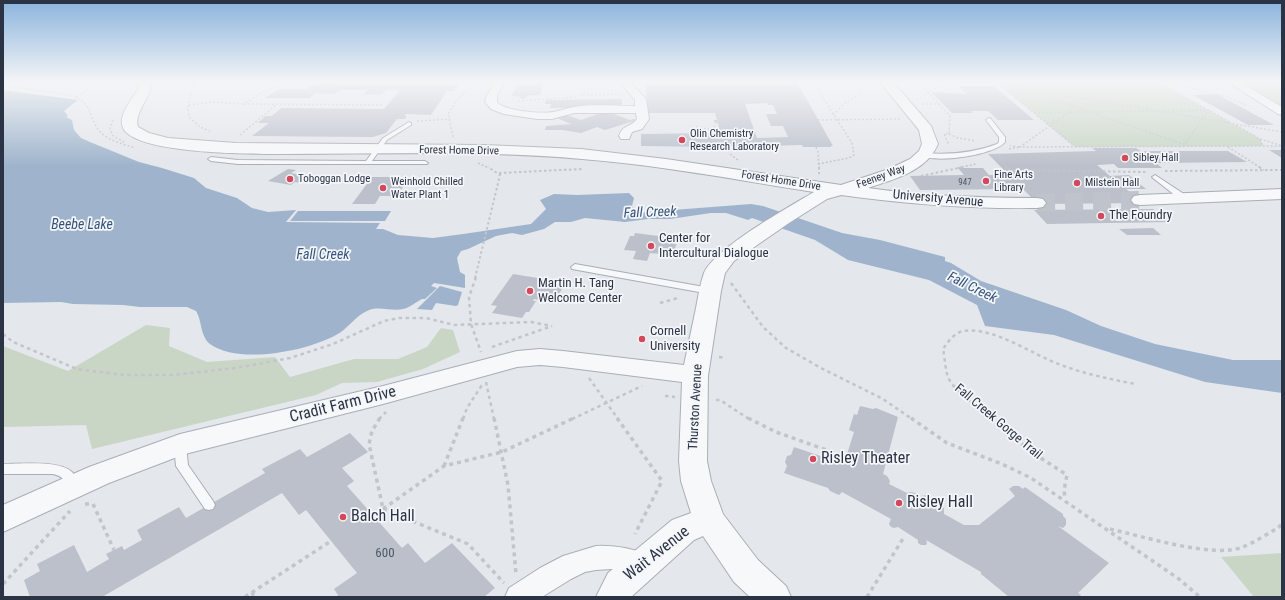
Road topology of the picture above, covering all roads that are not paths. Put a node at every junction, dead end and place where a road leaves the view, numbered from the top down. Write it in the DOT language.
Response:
graph roads {
  1 [pos="134,110"];
  2 [pos="504,110"];
  3 [pos="574,110"];
  4 [pos="642,110"];
  5 [pos="910,110"];
  6 [pos="990,120"];
  7 [pos="408,124"];
  8 [pos="625,136"];
  9 [pos="924,155"];
  10 [pos="373,156"];
  11 [pos="211,159"];
  12 [pos="426,163"];
  13 [pos="895,173"];
  14 [pos="1155,176"];
  15 [pos="840,190"];
  16 [pos="1282,194"];
  17 [pos="917,198"];
  18 [pos="1033,198"];
  19 [pos="1184,198"];
  20 [pos="1140,200"];
  21 [pos="575,267"];
  22 [pos="710,291"];
  23 [pos="695,376"];
  24 [pos="180,445"];
  25 [pos="3,469"];
  26 [pos="74,499"];
  27 [pos="209,505"];
  28 [pos="3,519"];
  29 [pos="709,519"];
  30 [pos="638,549"];
  31 [pos="512,587"];
  32 [pos="613,597"];
  33 [pos="774,597"];
  1 -- 10 [label="street, Forest Home Drive"];
  2 -- 3 [label="street"];
  4 -- 8 [label="street"];
  5 -- 9 [label="street"];
  6 -- 9 [label="lane"];
  7 -- 10 [label="lane"];
  9 -- 13 [label="street, Feeney Way"];
  10 -- 11 [label="lane"];
  10 -- 12 [label="lane"];
  10 -- 15 [label="street, Forest Home Drive"];
  13 -- 15 [label="street, Feeney Way"];
  13 -- 17 [label="street"];
  14 -- 19 [label="lane"];
  15 -- 17 [label="street, University Avenue"];
  15 -- 22 [label="street, Thurston Avenue"];
  16 -- 19 [label="street"];
  17 -- 18 [label="street, University Avenue"];
  19 -- 20 [label="street"];
  21 -- 22 [label="lane"];
  22 -- 23 [label="street, Thurston Avenue"];
  23 -- 24 [label="street, Cradit Farm Drive"];
  23 -- 29 [label="street, Thurston Avenue"];
  24 -- 26 [label="street, Cradit Farm Drive"];
  24 -- 27 [label="lane"];
  25 -- 26 [label="lane"];
  26 -- 28 [label="street, Cradit Farm Drive"];
  29 -- 30 [label="street, Wait Avenue"];
  29 -- 33 [label="street, Thurston Avenue"];
  30 -- 31 [label="street"];
  30 -- 32 [label="street, Wait Avenue"];
}
